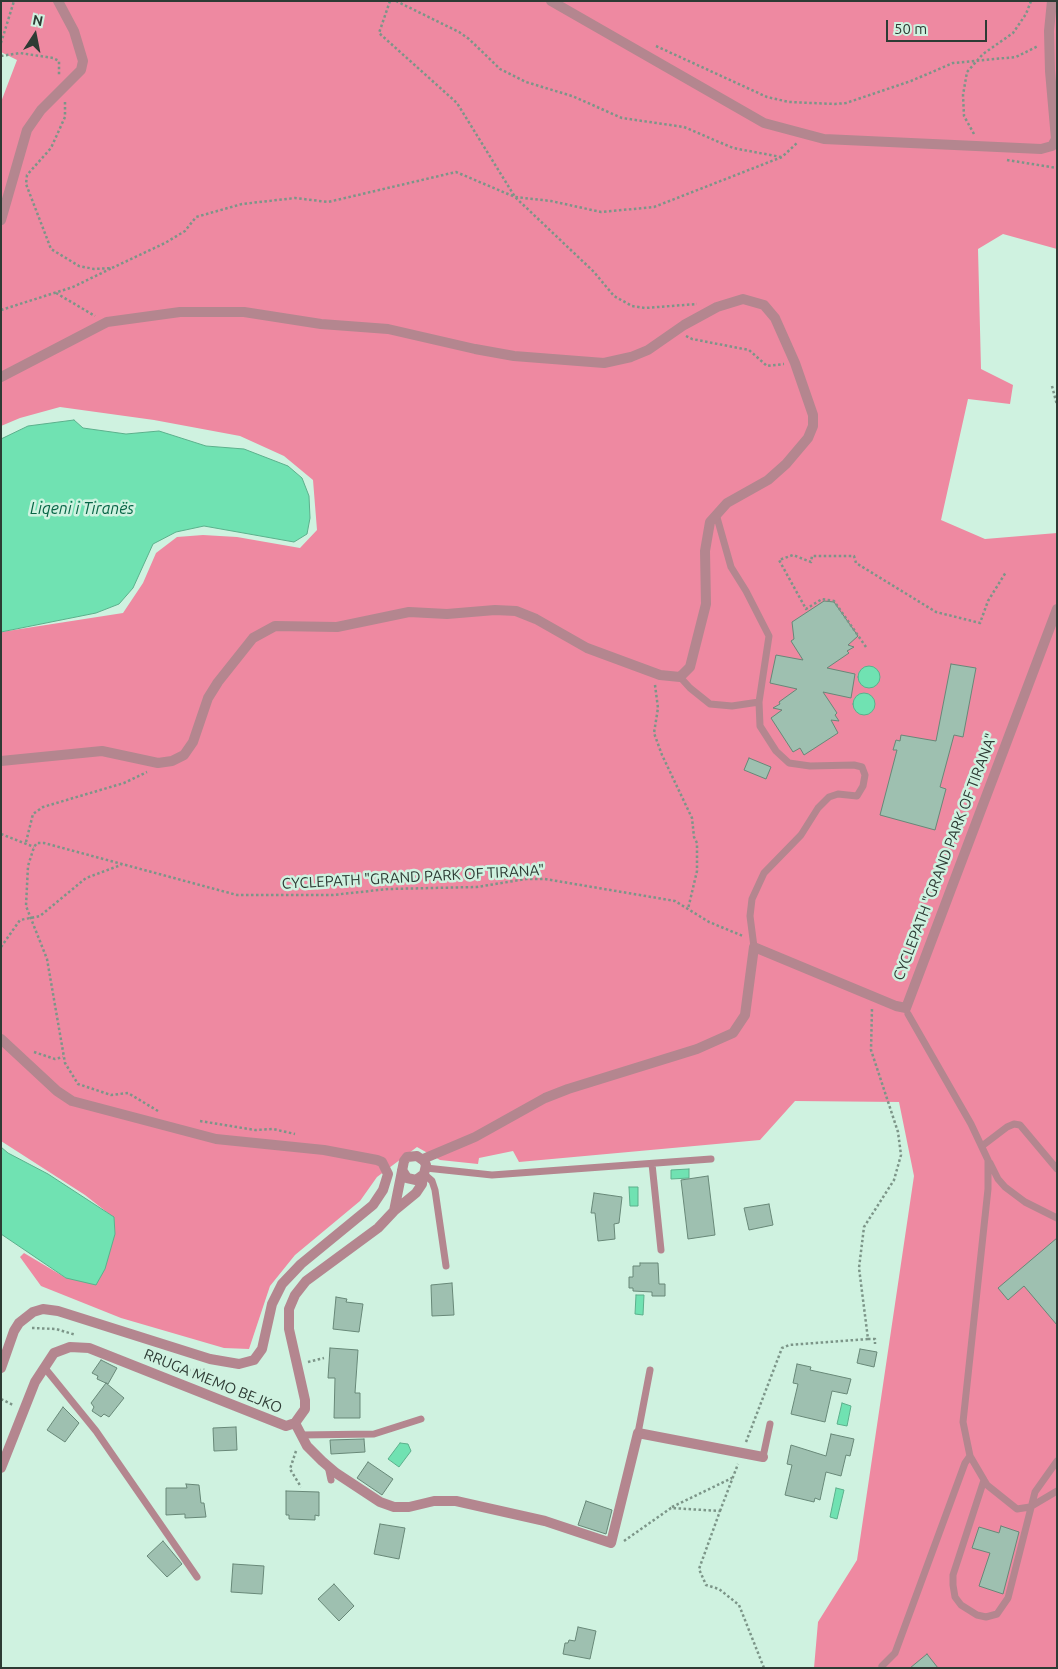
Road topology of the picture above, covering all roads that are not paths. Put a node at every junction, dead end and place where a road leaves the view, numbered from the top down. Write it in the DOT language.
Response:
graph roads {
  1 [pos="58,1"];
  2 [pos="552,1"];
  3 [pos="1052,1"];
  4 [pos="1057,139"];
  5 [pos="1,220"];
  6 [pos="1,377"];
  7 [pos="716,514"];
  8 [pos="1057,608"];
  9 [pos="680,677"];
  10 [pos="759,702"];
  11 [pos="1,762"];
  12 [pos="754,944"];
  13 [pos="907,1011"];
  14 [pos="1,1039"];
  15 [pos="982,1146"];
  16 [pos="711,1160"];
  17 [pos="988,1160"];
  18 [pos="652,1164"];
  19 [pos="1057,1168"];
  20 [pos="424,1169"];
  21 [pos="402,1170"];
  22 [pos="394,1211"];
  23 [pos="1057,1218"];
  24 [pos="661,1250"];
  25 [pos="446,1266"];
  26 [pos="44,1367"];
  27 [pos="1,1368"];
  28 [pos="650,1370"];
  29 [pos="421,1419"];
  30 [pos="296,1423"];
  31 [pos="770,1424"];
  32 [pos="638,1432"];
  33 [pos="300,1440"];
  34 [pos="970,1456"];
  35 [pos="763,1457"];
  36 [pos="1057,1461"];
  37 [pos="328,1466"];
  38 [pos="1,1468"];
  39 [pos="331,1480"];
  40 [pos="984,1480"];
  41 [pos="1057,1491"];
  42 [pos="1030,1507"];
  43 [pos="197,1577"];
  44 [pos="882,1666"];
  1 -- 5 [label="street"];
  2 -- 4 [label="street"];
  3 -- 4 [label="street"];
  6 -- 7 [label="street"];
  7 -- 9 [label="street"];
  7 -- 10 [label="lane"];
  8 -- 13 [label="street"];
  9 -- 10 [label="lane"];
  9 -- 11 [label="street"];
  10 -- 12 [label="lane"];
  12 -- 13 [label="street"];
  12 -- 20 [label="street"];
  13 -- 15 [label="lane"];
  14 -- 27 [label="street"];
  15 -- 17 [label="lane"];
  15 -- 19 [label="lane"];
  16 -- 18 [label="lane"];
  17 -- 23 [label="lane"];
  17 -- 34 [label="lane"];
  18 -- 20 [label="lane"];
  18 -- 24 [label="lane"];
  20 -- 21 [label="street"];
  20 -- 21 [label="street"];
  20 -- 22 [label="street, RRUGA MEMO BEJKO"];
  20 -- 25 [label="lane"];
  21 -- 22 [label="street"];
  22 -- 30 [label="street, RRUGA MEMO BEJKO"];
  26 -- 30 [label="street, RRUGA MEMO BEJKO"];
  26 -- 38 [label="street, RRUGA MEMO BEJKO"];
  26 -- 43 [label="lane"];
  28 -- 32 [label="lane"];
  29 -- 33 [label="lane"];
  30 -- 33 [label="street"];
  31 -- 35 [label="lane"];
  32 -- 35 [label="street"];
  32 -- 37 [label="street"];
  33 -- 37 [label="street"];
  34 -- 40 [label="lane"];
  34 -- 44 [label="lane"];
  36 -- 42 [label="lane"];
  37 -- 39 [label="lane"];
  40 -- 42 [label="lane"];
  40 -- 42 [label="lane"];
  41 -- 42 [label="lane"];
}
